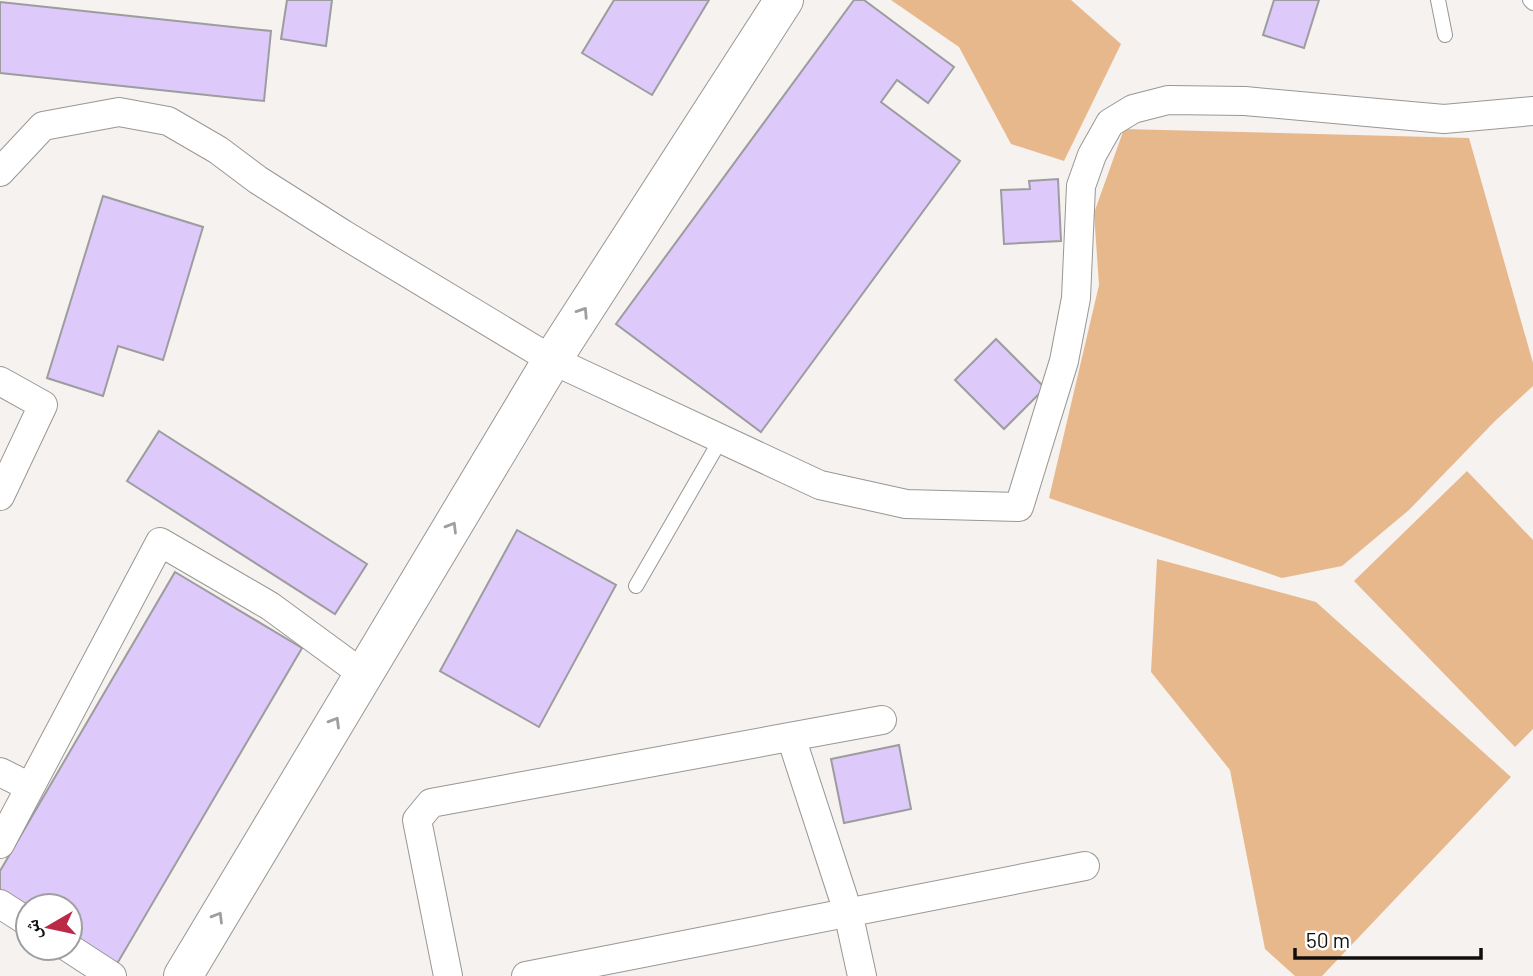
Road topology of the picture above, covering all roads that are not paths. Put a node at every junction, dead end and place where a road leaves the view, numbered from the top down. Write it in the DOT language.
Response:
graph roads {
  1 [pos="784,0"];
  2 [pos="1438,0"];
  3 [pos="1445,35"];
  4 [pos="1533,111"];
  5 [pos="0,172"];
  6 [pos="552,360"];
  7 [pos="0,381"];
  8 [pos="721,439"];
  9 [pos="0,496"];
  10 [pos="636,586"];
  11 [pos="364,675"];
  12 [pos="882,720"];
  13 [pos="791,737"];
  14 [pos="0,772"];
  15 [pos="30,788"];
  16 [pos="0,844"];
  17 [pos="1085,866"];
  18 [pos="848,912"];
  19 [pos="84,958"];
  20 [pos="112,976"];
  21 [pos="183,976"];
  22 [pos="448,976"];
  23 [pos="526,976"];
  24 [pos="862,976"];
  6 -- 1 [label="street, one-way"];
  2 -- 3 [label="lane"];
  4 -- 8 [label="street"];
  5 -- 6 [label="street"];
  6 -- 8 [label="street"];
  11 -- 6 [label="street, one-way"];
  7 -- 9 [label="street"];
  8 -- 10 [label="lane"];
  11 -- 15 [label="street"];
  21 -- 11 [label="street, one-way"];
  12 -- 13 [label="street"];
  13 -- 18 [label="street"];
  13 -- 22 [label="street"];
  14 -- 15 [label="street"];
  15 -- 16 [label="street"];
  17 -- 18 [label="street"];
  18 -- 23 [label="street"];
  18 -- 24 [label="street"];
  19 -- 20 [label="street"];
}
